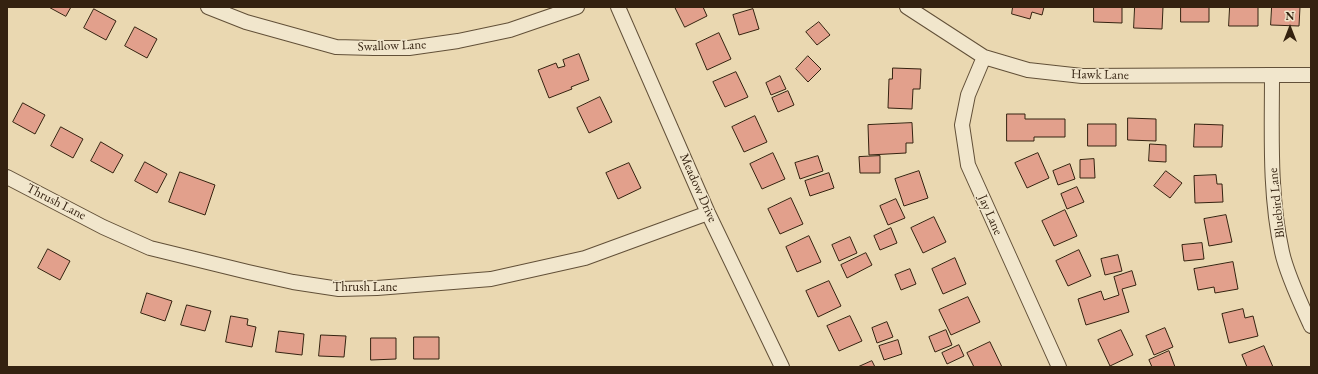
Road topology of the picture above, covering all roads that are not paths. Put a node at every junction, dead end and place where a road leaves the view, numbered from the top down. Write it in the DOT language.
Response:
graph roads {
  1 [pos="208,7"];
  2 [pos="577,7"];
  3 [pos="618,7"];
  4 [pos="907,7"];
  5 [pos="984,57"];
  6 [pos="1272,74"];
  7 [pos="1311,75"];
  8 [pos="9,182"];
  9 [pos="708,213"];
  10 [pos="1311,326"];
  11 [pos="782,367"];
  12 [pos="1059,367"];
  1 -- 2 [label="street, Swallow Lane"];
  3 -- 9 [label="street, Meadow Drive"];
  4 -- 5 [label="street, Hawk Lane"];
  5 -- 6 [label="street, Hawk Lane"];
  5 -- 12 [label="street, Jay Lane"];
  6 -- 7 [label="street, Hawk Lane"];
  6 -- 10 [label="street, Bluebird Lane"];
  8 -- 9 [label="street, Thrush Lane"];
  9 -- 11 [label="street, Meadow Drive"];
}
